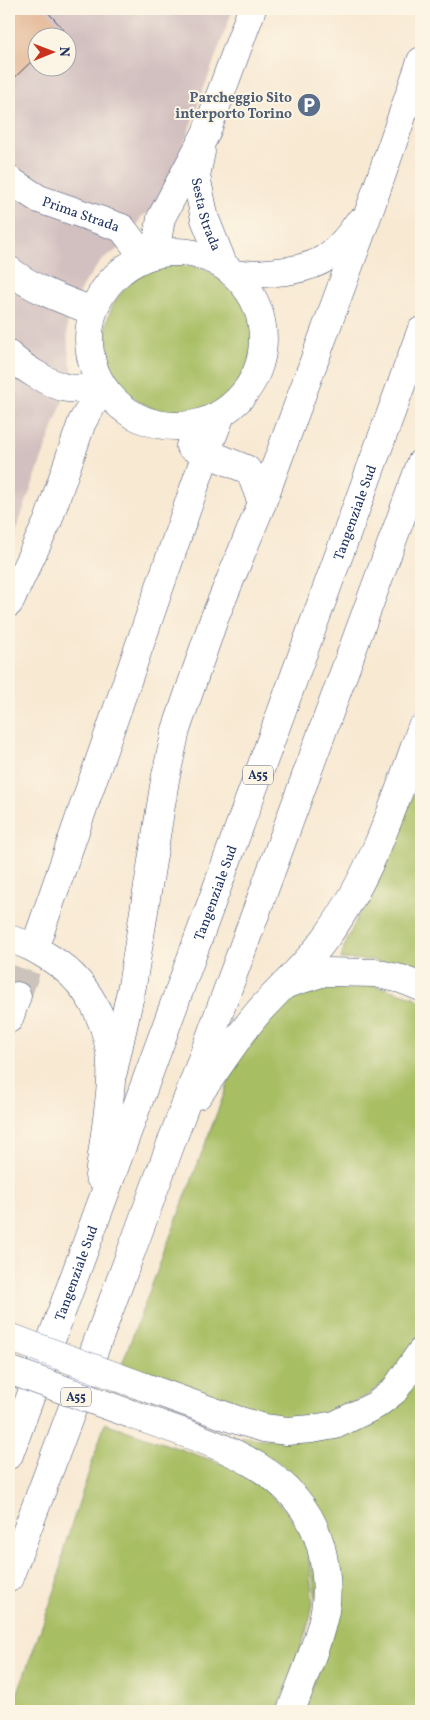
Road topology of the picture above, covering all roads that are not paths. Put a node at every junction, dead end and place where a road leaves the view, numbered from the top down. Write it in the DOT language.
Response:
graph roads {
  1 [pos="252,9"];
  2 [pos="421,61"];
  3 [pos="206,133"];
  4 [pos="9,180"];
  5 [pos="371,206"];
  6 [pos="149,256"];
  7 [pos="9,270"];
  8 [pos="230,270"];
  9 [pos="93,311"];
  10 [pos="421,331"];
  11 [pos="9,356"];
  12 [pos="105,398"];
  13 [pos="221,415"];
  14 [pos="206,453"];
  15 [pos="421,463"];
  16 [pos="262,503"];
  17 [pos="9,603"];
  18 [pos="421,729"];
  19 [pos="421,751"];
  20 [pos="403,780"];
  21 [pos="39,935"];
  22 [pos="9,939"];
  23 [pos="284,985"];
  24 [pos="421,987"];
  25 [pos="111,1081"];
  26 [pos="177,1125"];
  27 [pos="95,1219"];
  28 [pos="9,1337"];
  29 [pos="421,1352"];
  30 [pos="9,1370"];
  31 [pos="9,1455"];
  32 [pos="9,1578"];
  33 [pos="291,1711"];
  1 -- 3 [label="main road, Sesta Strada"];
  2 -- 5 [label="main road"];
  3 -- 6 [label="main road, Sesta Strada"];
  3 -- 8 [label="main road, Sesta Strada"];
  4 -- 6 [label="main road, Prima Strada"];
  5 -- 8 [label="main road"];
  5 -- 16 [label="main road"];
  6 -- 8 [label="main road"];
  6 -- 9 [label="main road"];
  7 -- 9 [label="main road"];
  8 -- 13 [label="main road"];
  9 -- 12 [label="main road"];
  10 -- 27 [label="main road, Tangenziale Sud / A55"];
  11 -- 12 [label="main road"];
  12 -- 13 [label="main road"];
  12 -- 14 [label="main road"];
  12 -- 17 [label="main road"];
  13 -- 14 [label="main road"];
  14 -- 16 [label="main road"];
  14 -- 21 [label="main road"];
  15 -- 26 [label="main road, A55"];
  16 -- 25 [label="main road"];
  18 -- 20 [label="main road"];
  19 -- 20 [label="main road"];
  20 -- 23 [label="main road"];
  22 -- 25 [label="main road"];
  23 -- 24 [label="main road"];
  23 -- 26 [label="main road"];
  25 -- 27 [label="main road"];
  26 -- 32 [label="main road, A55"];
  27 -- 31 [label="main road, Tangenziale Sud / A55"];
  28 -- 29 [label="main road, bridge"];
  30 -- 33 [label="main road, bridge"];
}
